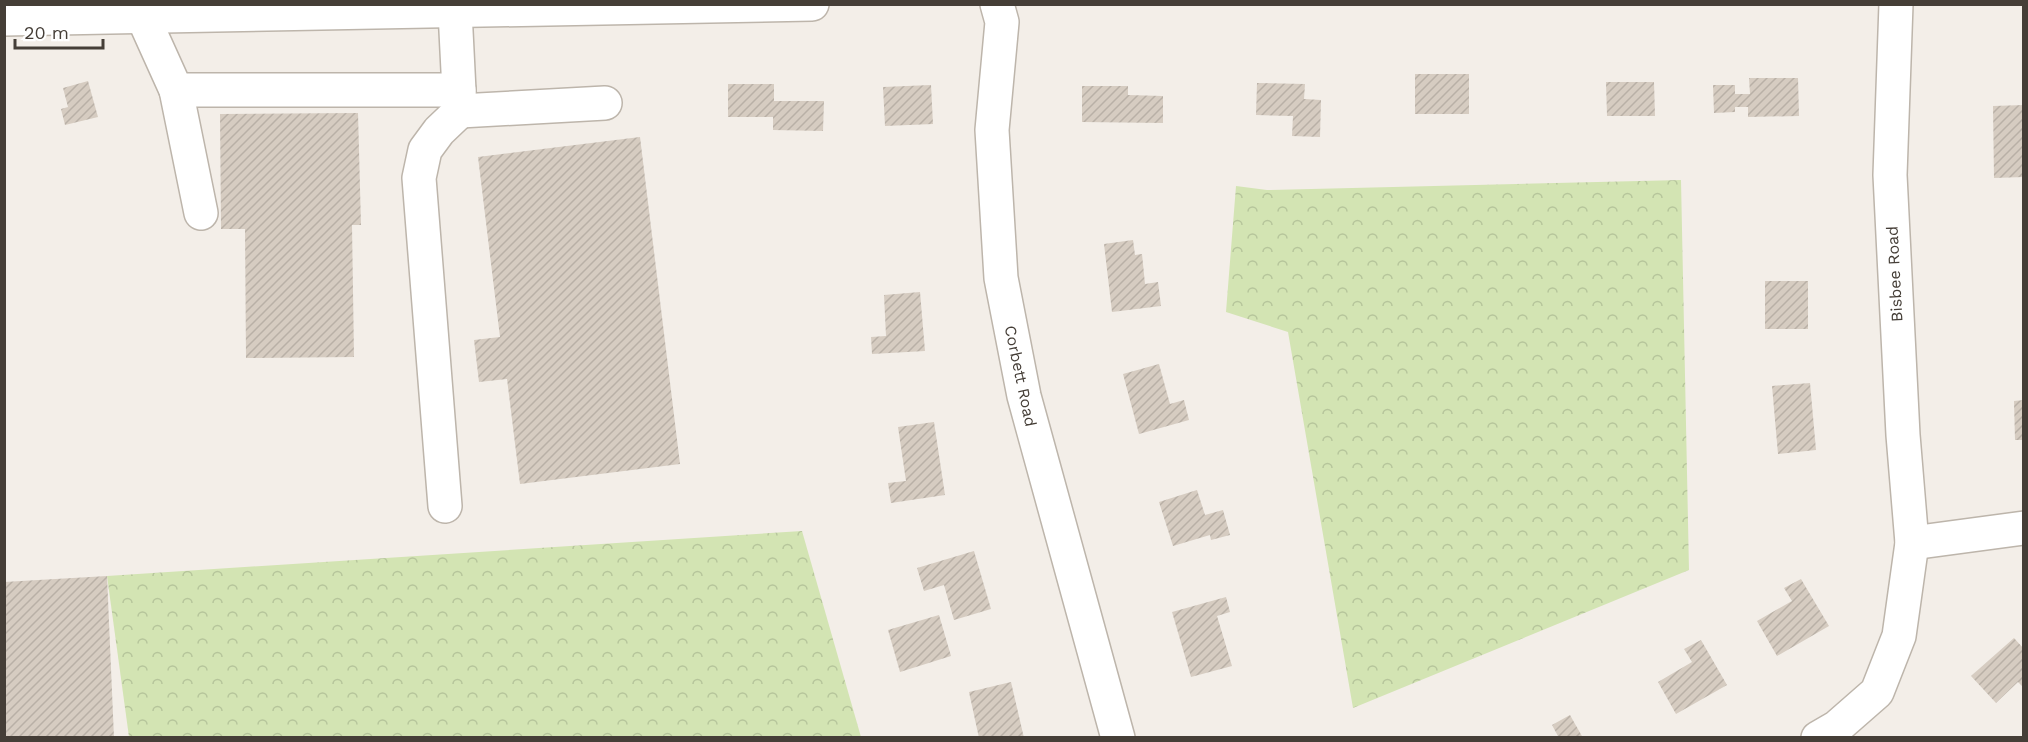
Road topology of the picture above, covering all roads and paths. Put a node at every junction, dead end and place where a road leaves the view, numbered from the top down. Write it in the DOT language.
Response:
graph roads {
  1 [pos="812,4"];
  2 [pos="996,4"];
  3 [pos="1896,4"];
  4 [pos="455,11"];
  5 [pos="134,13"];
  6 [pos="4,19"];
  7 [pos="176,90"];
  8 [pos="460,100"];
  9 [pos="604,103"];
  10 [pos="201,213"];
  11 [pos="444,506"];
  12 [pos="2024,528"];
  13 [pos="1912,543"];
  14 [pos="1118,738"];
  15 [pos="1818,738"];
  1 -- 4 [label="street"];
  2 -- 14 [label="street, Corbett Road"];
  3 -- 13 [label="street, Bisbee Road"];
  4 -- 5 [label="street"];
  4 -- 8 [label="street"];
  5 -- 6 [label="street"];
  5 -- 7 [label="street"];
  7 -- 8 [label="street"];
  7 -- 10 [label="street"];
  8 -- 9 [label="street"];
  8 -- 11 [label="street"];
  12 -- 13 [label="street"];
  13 -- 15 [label="street"];
}
